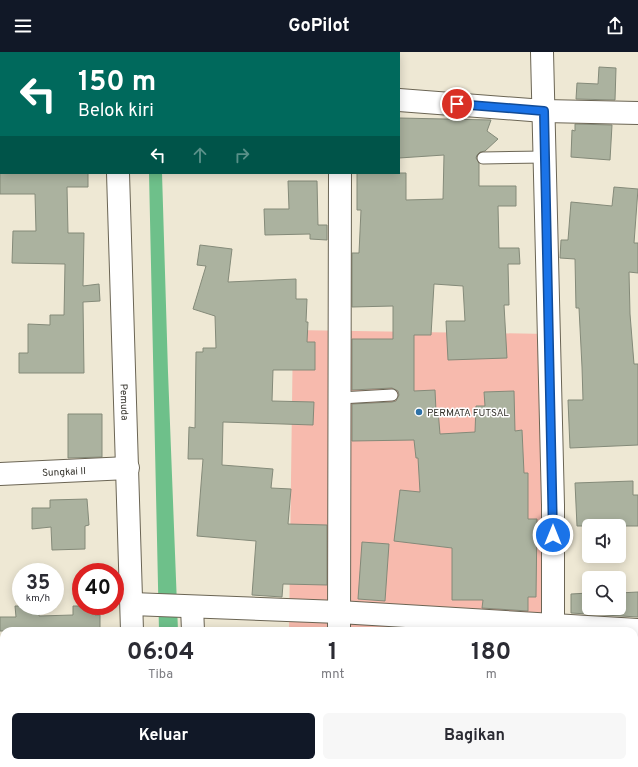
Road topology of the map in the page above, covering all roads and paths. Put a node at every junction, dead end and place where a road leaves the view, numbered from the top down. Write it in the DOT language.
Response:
graph roads {
  1 [pos="542,52"];
  2 [pos="400,100"];
  3 [pos="544,111"];
  4 [pos="638,113"];
  5 [pos="545,157"];
  6 [pos="483,158"];
  7 [pos="118,174"];
  8 [pos="340,174"];
  9 [pos="392,395"];
  10 [pos="340,398"];
  11 [pos="128,468"];
  12 [pos="0,474"];
  13 [pos="132,604"];
  14 [pos="185,606"];
  15 [pos="339,621"];
  16 [pos="132,627"];
  17 [pos="192,627"];
  18 [pos="522,627"];
  19 [pos="553,627"];
  1 -- 3 [label="street"];
  2 -- 3 [label="street"];
  3 -- 4 [label="street"];
  3 -- 5 [label="street"];
  5 -- 6 [label="lane"];
  5 -- 19 [label="street"];
  7 -- 11 [label="street, Pemuda"];
  8 -- 10 [label="street"];
  9 -- 10 [label="lane"];
  10 -- 15 [label="street"];
  11 -- 12 [label="street, Sungkai II"];
  11 -- 13 [label="street, Pemuda"];
  13 -- 14 [label="street"];
  13 -- 16 [label="street, Pemuda"];
  14 -- 15 [label="street"];
  14 -- 17 [label="street"];
  15 -- 18 [label="street"];
}
